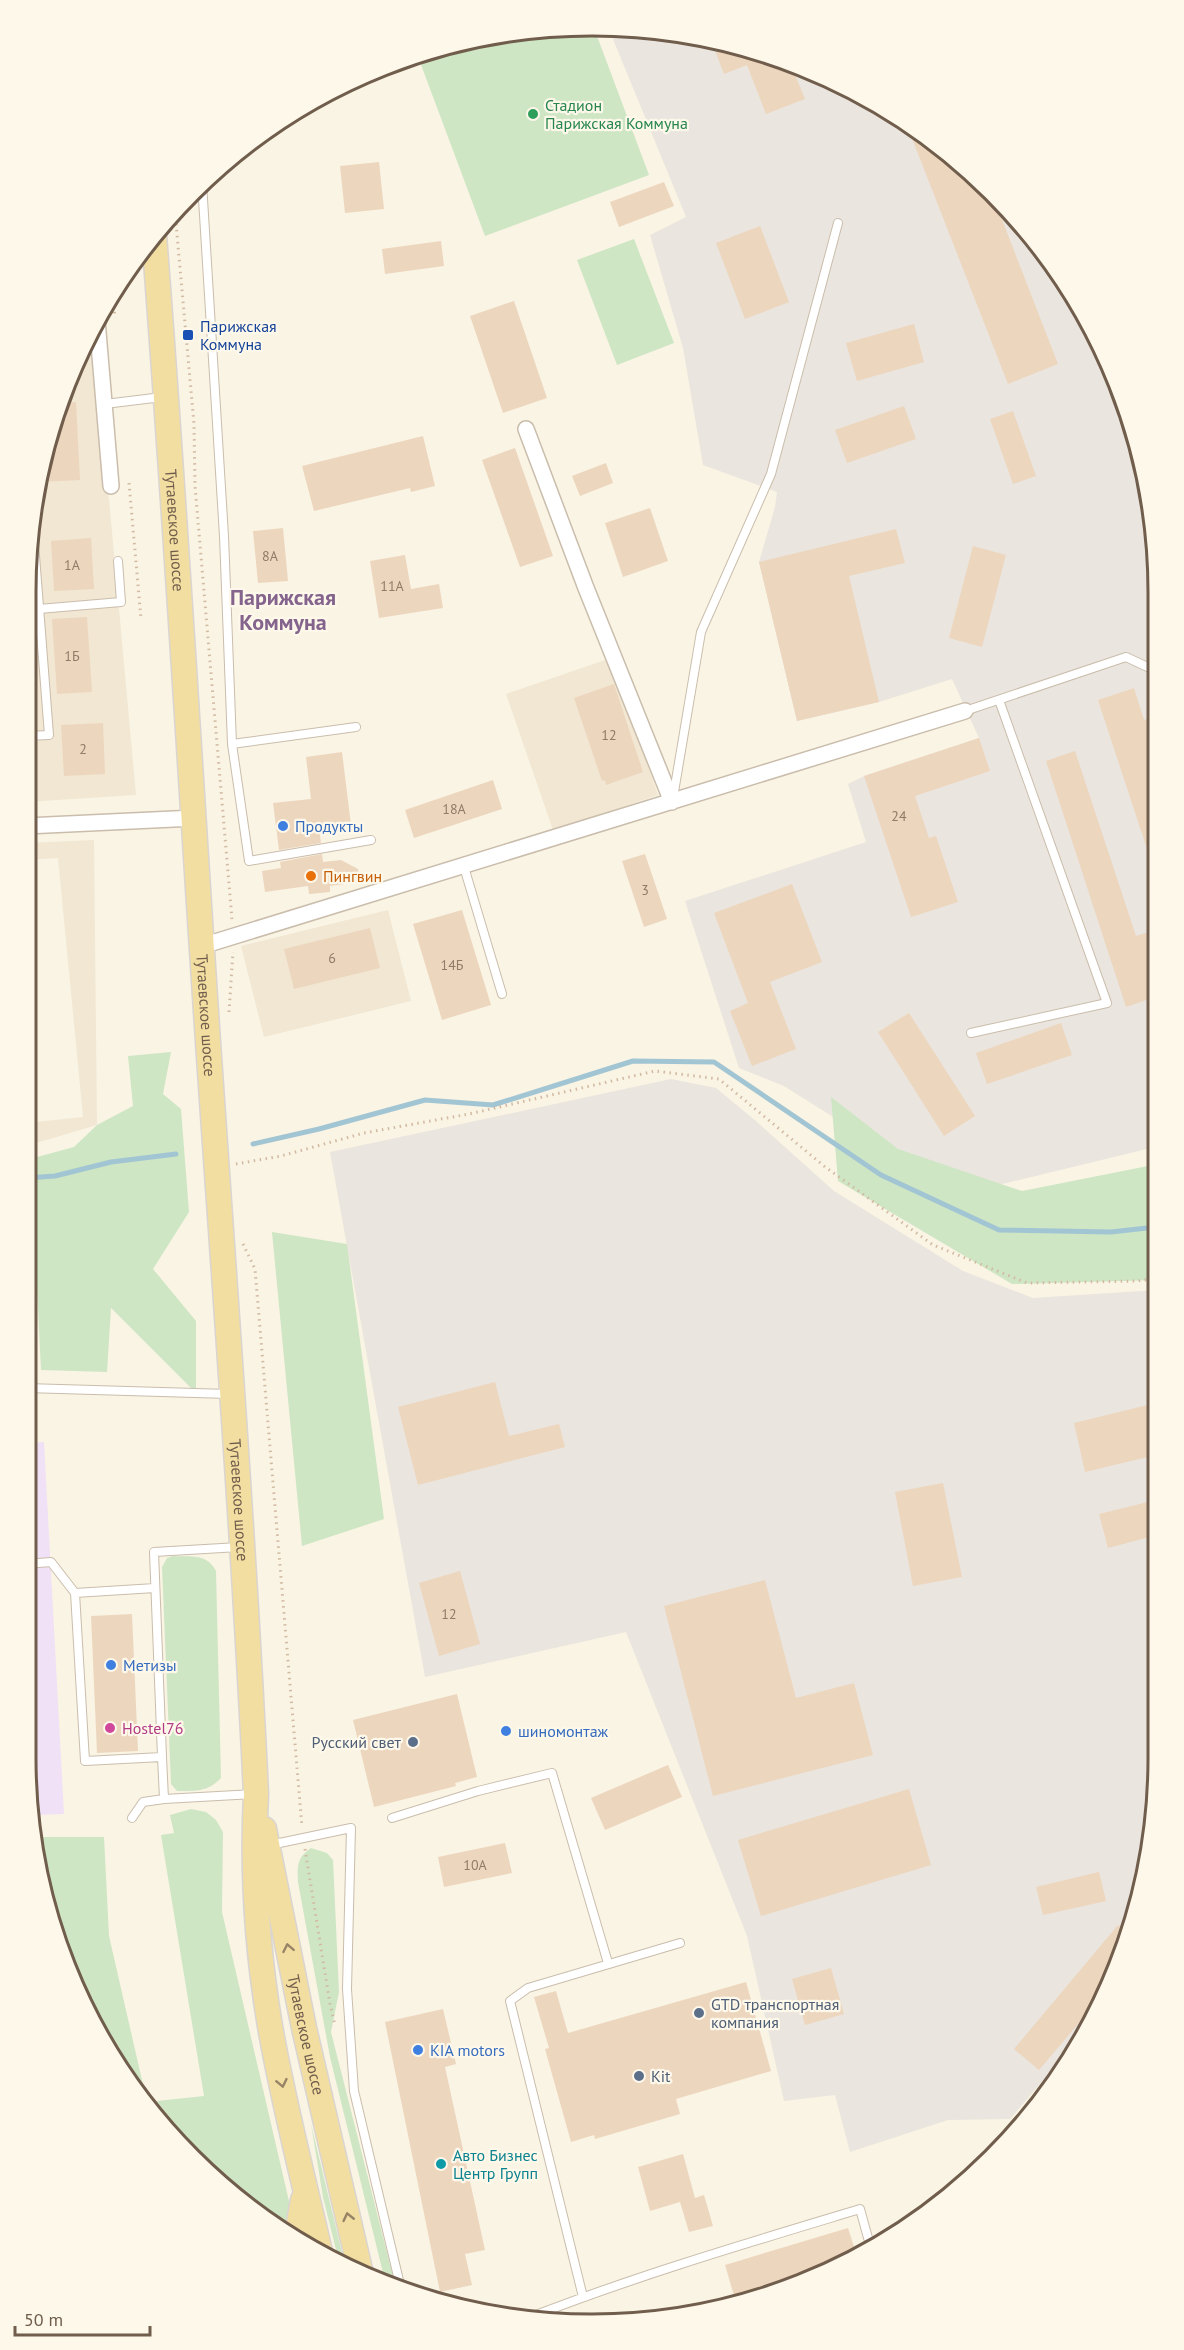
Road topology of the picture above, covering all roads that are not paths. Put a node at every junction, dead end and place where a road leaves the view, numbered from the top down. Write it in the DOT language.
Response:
graph roads {
  1 [pos="203,195"];
  2 [pos="838,223"];
  3 [pos="155,249"];
  4 [pos="98,336"];
  5 [pos="167,397"];
  6 [pos="105,404"];
  7 [pos="526,429"];
  8 [pos="111,486"];
  9 [pos="118,561"];
  10 [pos="36,581"];
  11 [pos="38,609"];
  12 [pos="1148,667"];
  13 [pos="999,700"];
  14 [pos="965,711"];
  15 [pos="356,727"];
  16 [pos="36,736"];
  17 [pos="232,744"];
  18 [pos="672,802"];
  19 [pos="195,818"];
  20 [pos="36,826"];
  21 [pos="371,840"];
  22 [pos="464,867"];
  23 [pos="202,946"];
  24 [pos="502,994"];
  25 [pos="971,1034"];
  26 [pos="36,1388"];
  27 [pos="234,1395"];
  28 [pos="243,1547"];
  29 [pos="36,1564"];
  30 [pos="155,1587"];
  31 [pos="75,1593"];
  32 [pos="162,1757"];
  33 [pos="255,1794"];
  34 [pos="164,1799"];
  35 [pos="132,1818"];
  36 [pos="392,1818"];
  37 [pos="260,1847"];
  38 [pos="680,1943"];
  39 [pos="608,1963"];
  40 [pos="305,2185"];
  41 [pos="299,2230"];
  42 [pos="868,2238"];
  43 [pos="318,2242"];
  44 [pos="358,2263"];
  45 [pos="399,2279"];
  46 [pos="583,2297"];
  47 [pos="544,2312"];
  1 -- 17 [label="lane"];
  2 -- 18 [label="lane"];
  3 -- 5 [label="main road, Тутаевское шоссе"];
  4 -- 6 [label="street"];
  5 -- 6 [label="lane"];
  5 -- 19 [label="main road, Тутаевское шоссе"];
  6 -- 8 [label="street"];
  7 -- 18 [label="street"];
  9 -- 11 [label="lane"];
  10 -- 11 [label="lane"];
  11 -- 16 [label="lane"];
  12 -- 13 [label="lane"];
  13 -- 14 [label="lane"];
  13 -- 25 [label="lane"];
  14 -- 18 [label="street"];
  15 -- 17 [label="lane"];
  17 -- 21 [label="lane"];
  18 -- 22 [label="street"];
  19 -- 20 [label="street"];
  19 -- 23 [label="main road, Тутаевское шоссе"];
  22 -- 23 [label="street"];
  22 -- 24 [label="lane"];
  23 -- 27 [label="main road, Тутаевское шоссе"];
  26 -- 27 [label="lane"];
  27 -- 28 [label="main road, Тутаевское шоссе"];
  28 -- 30 [label="lane"];
  28 -- 33 [label="main road, Тутаевское шоссе"];
  29 -- 31 [label="lane"];
  30 -- 31 [label="lane"];
  30 -- 32 [label="lane"];
  31 -- 32 [label="lane"];
  32 -- 34 [label="lane"];
  33 -- 34 [label="lane"];
  33 -- 37 [label="main road, Тутаевское шоссе"];
  34 -- 35 [label="lane"];
  36 -- 39 [label="lane"];
  37 -- 40 [label="main road, Тутаевское шоссе, one-way"];
  44 -- 37 [label="main road, Тутаевское шоссе, one-way"];
  37 -- 45 [label="lane"];
  38 -- 39 [label="lane"];
  39 -- 46 [label="lane"];
  40 -- 41 [label="main road"];
  40 -- 43 [label="main road, Тутаевское шоссе"];
  42 -- 46 [label="lane"];
  46 -- 47 [label="lane"];
}
